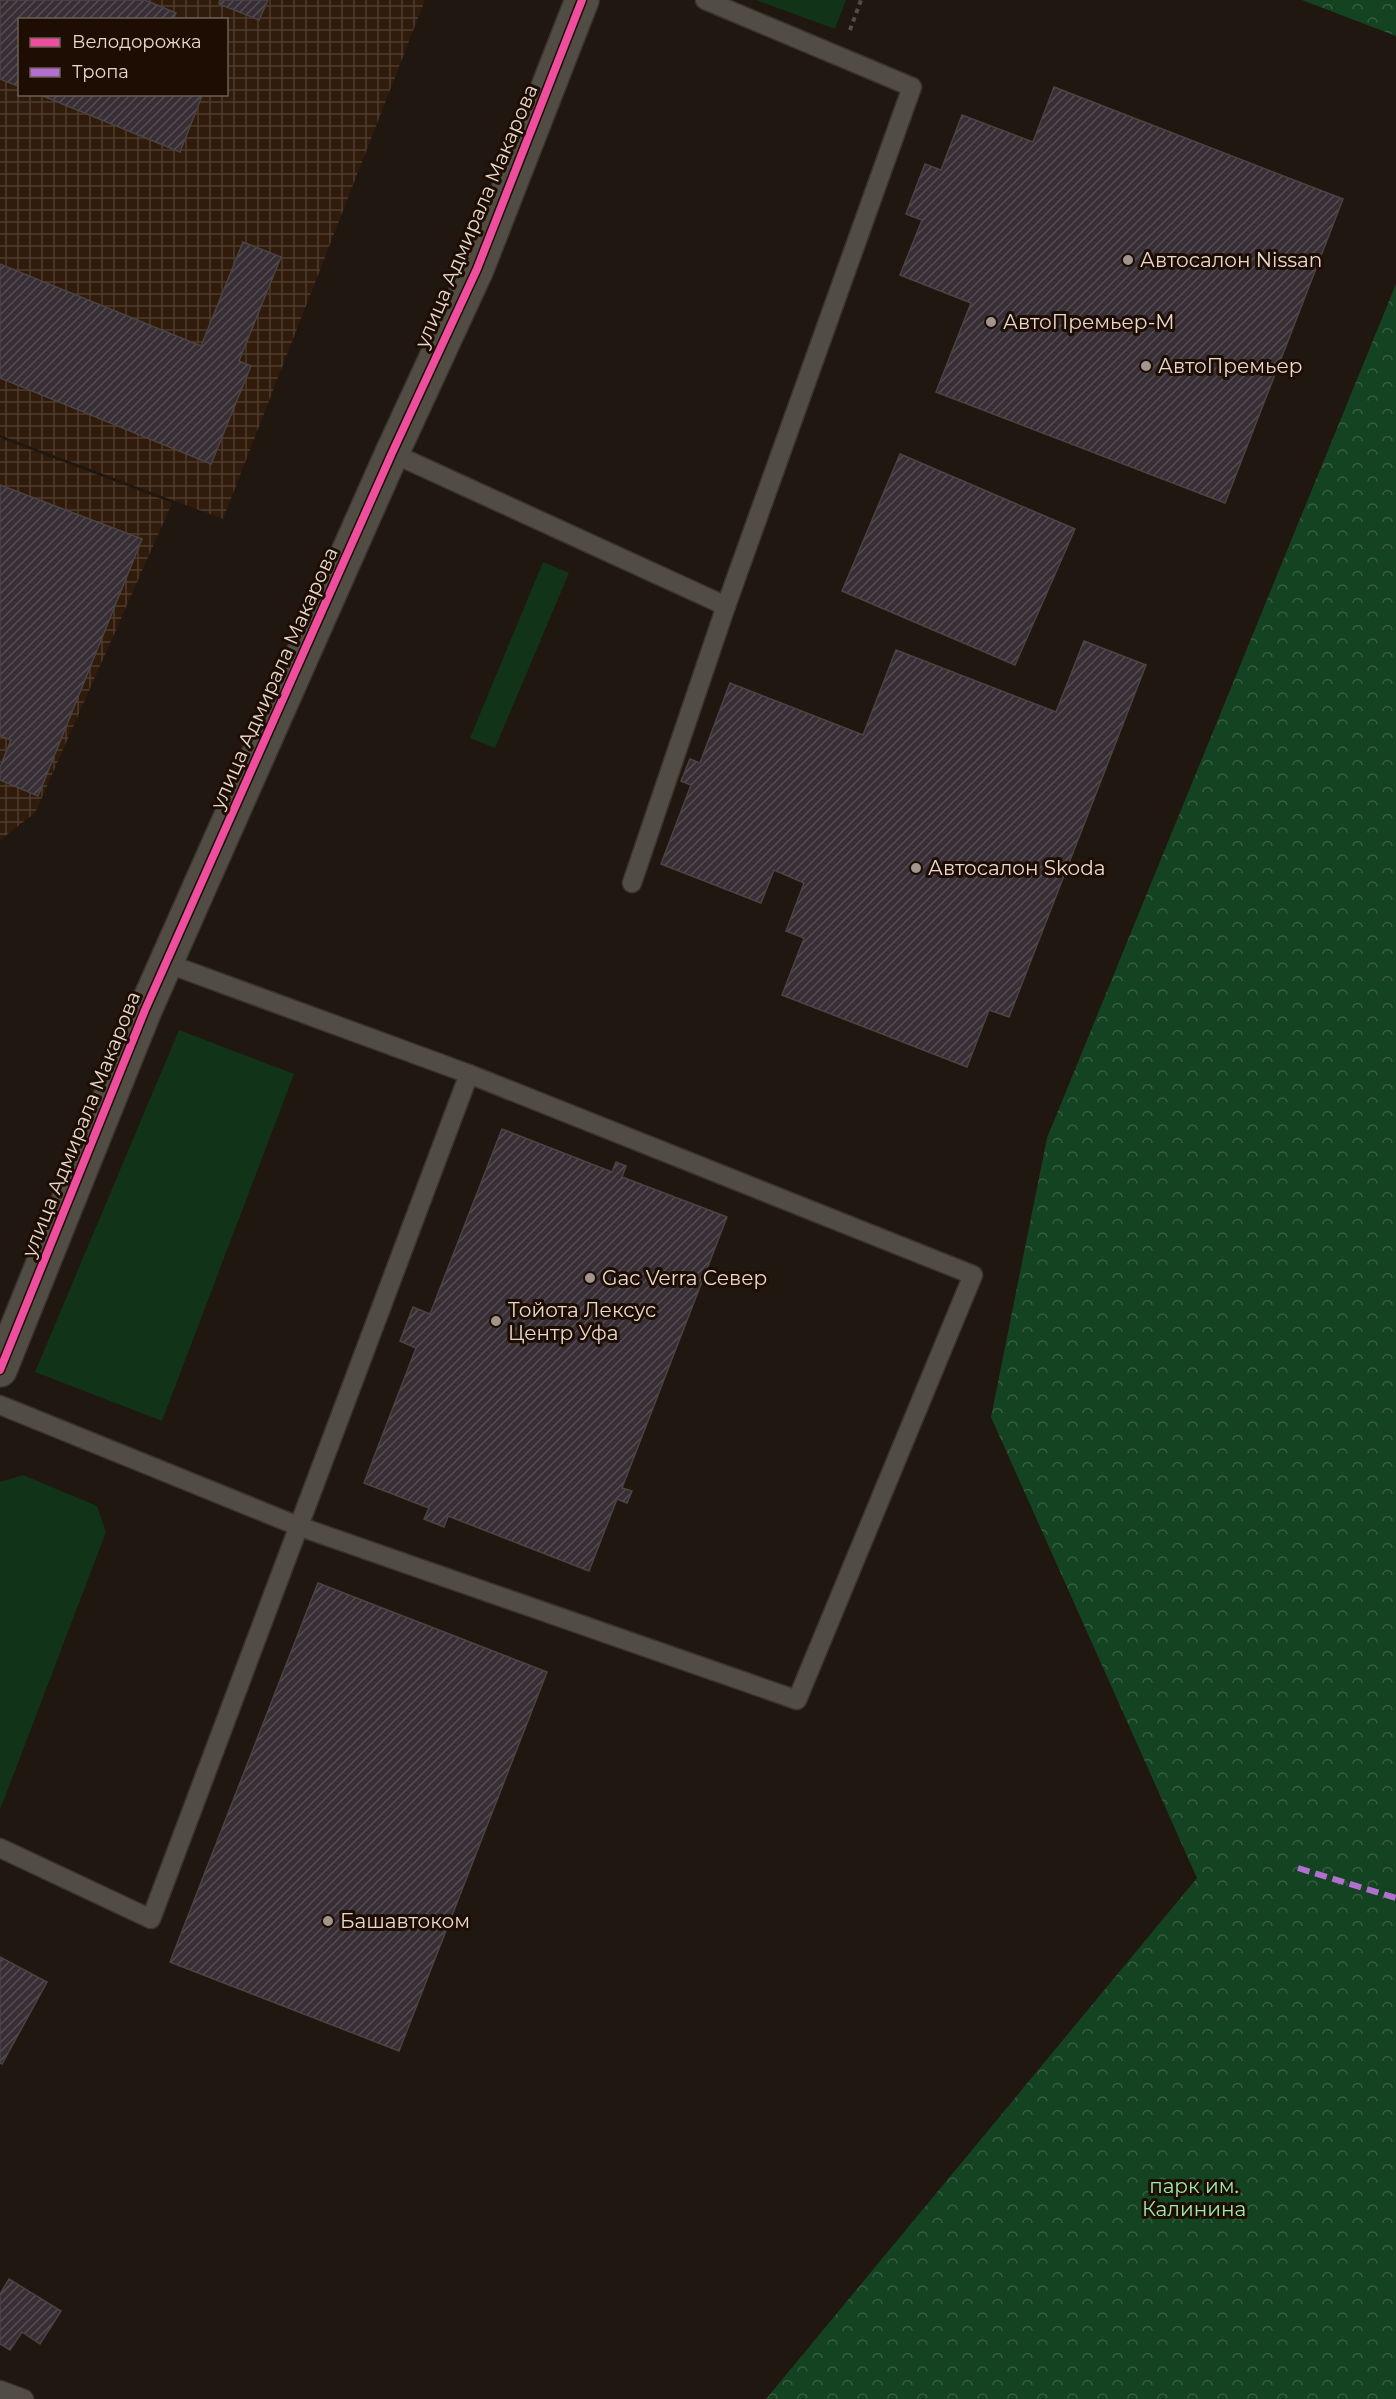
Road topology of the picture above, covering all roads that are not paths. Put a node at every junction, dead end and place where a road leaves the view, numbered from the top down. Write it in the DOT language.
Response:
graph roads {
  1 [pos="582,0"];
  2 [pos="705,0"];
  3 [pos="392,453"];
  4 [pos="726,606"];
  5 [pos="632,883"];
  6 [pos="166,963"];
  7 [pos="469,1074"];
  8 [pos="0,1370"];
  9 [pos="0,1405"];
  10 [pos="298,1526"];
  11 [pos="0,1848"];
  12 [pos="0,2390"];
  13 [pos="24,2399"];
  1 -- 3 [label="street, улица Адмирала Макарова"];
  2 -- 4 [label="lane"];
  3 -- 4 [label="lane"];
  3 -- 6 [label="street, улица Адмирала Макарова"];
  4 -- 5 [label="lane"];
  6 -- 7 [label="lane"];
  6 -- 8 [label="street, улица Адмирала Макарова"];
  7 -- 10 [label="lane"];
  7 -- 10 [label="lane"];
  9 -- 10 [label="lane"];
  10 -- 11 [label="lane"];
  12 -- 13 [label="lane"];
}
